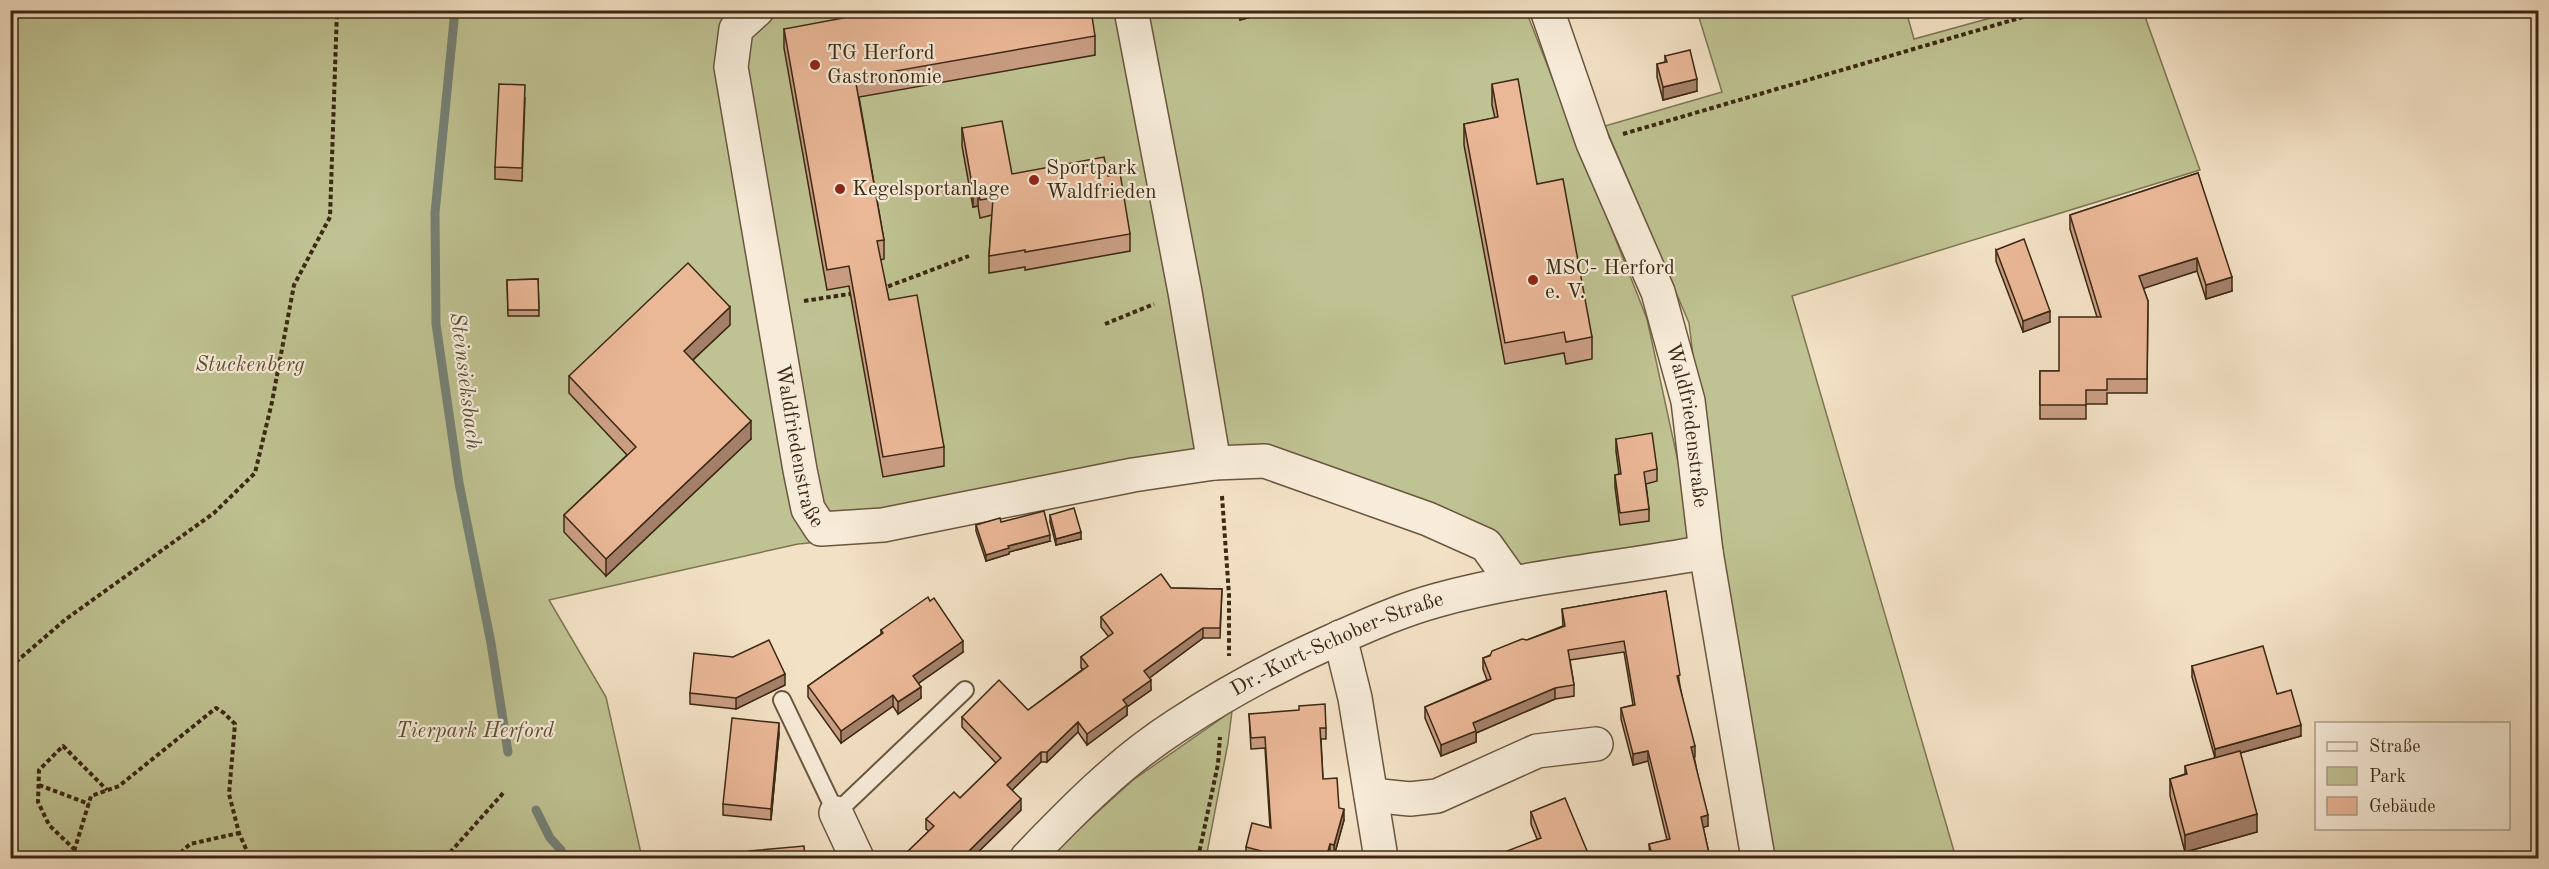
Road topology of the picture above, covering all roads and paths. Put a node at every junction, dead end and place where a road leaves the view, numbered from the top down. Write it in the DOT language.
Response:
graph roads {
  1 [pos="337,10"];
  2 [pos="757,10"];
  3 [pos="1131,10"];
  4 [pos="1547,10"];
  5 [pos="2047,10"];
  6 [pos="1593,143"];
  7 [pos="969,256"];
  8 [pos="877,289"];
  9 [pos="866,291"];
  10 [pos="1185,292"];
  11 [pos="774,306"];
  12 [pos="1105,324"];
  13 [pos="1214,463"];
  14 [pos="1706,552"];
  15 [pos="1513,583"];
  16 [pos="1340,637"];
  17 [pos="10,667"];
  18 [pos="964,690"];
  19 [pos="782,700"];
  20 [pos="1596,744"];
  21 [pos="39,785"];
  22 [pos="107,790"];
  23 [pos="505,791"];
  24 [pos="1371,795"];
  25 [pos="89,804"];
  26 [pos="836,813"];
  27 [pos="239,833"];
  28 [pos="75,850"];
  29 [pos="72,858"];
  30 [pos="175,858"];
  31 [pos="250,858"];
  32 [pos="445,858"];
  33 [pos="857,858"];
  34 [pos="1027,858"];
  35 [pos="1381,858"];
  36 [pos="1758,858"];
  1 -- 17 [label="path"];
  2 -- 11 [label="street, Waldfriedenstraße"];
  3 -- 10 [label="street"];
  4 -- 6 [label="street, Waldfriedenstraße"];
  5 -- 6 [label="path"];
  6 -- 14 [label="street, Waldfriedenstraße"];
  7 -- 8 [label="path"];
  9 -- 11 [label="path"];
  10 -- 12 [label="path"];
  10 -- 13 [label="street"];
  11 -- 13 [label="street, Waldfriedenstraße"];
  13 -- 15 [label="street, Waldfriedenstraße"];
  14 -- 15 [label="street, Dr.-Kurt-Schober-Straße"];
  14 -- 36 [label="street, Waldfriedenstraße"];
  15 -- 16 [label="street, Dr.-Kurt-Schober-Straße"];
  16 -- 24 [label="street"];
  16 -- 34 [label="street, Dr.-Kurt-Schober-Straße"];
  18 -- 26 [label="lane"];
  19 -- 26 [label="lane"];
  20 -- 24 [label="street"];
  21 -- 22 [label="path"];
  21 -- 25 [label="path"];
  21 -- 28 [label="path"];
  22 -- 25 [label="path"];
  22 -- 27 [label="path"];
  23 -- 32 [label="path"];
  24 -- 35 [label="street"];
  25 -- 28 [label="path"];
  26 -- 33 [label="street"];
  27 -- 30 [label="path"];
  27 -- 31 [label="path"];
  28 -- 29 [label="path"];
}
